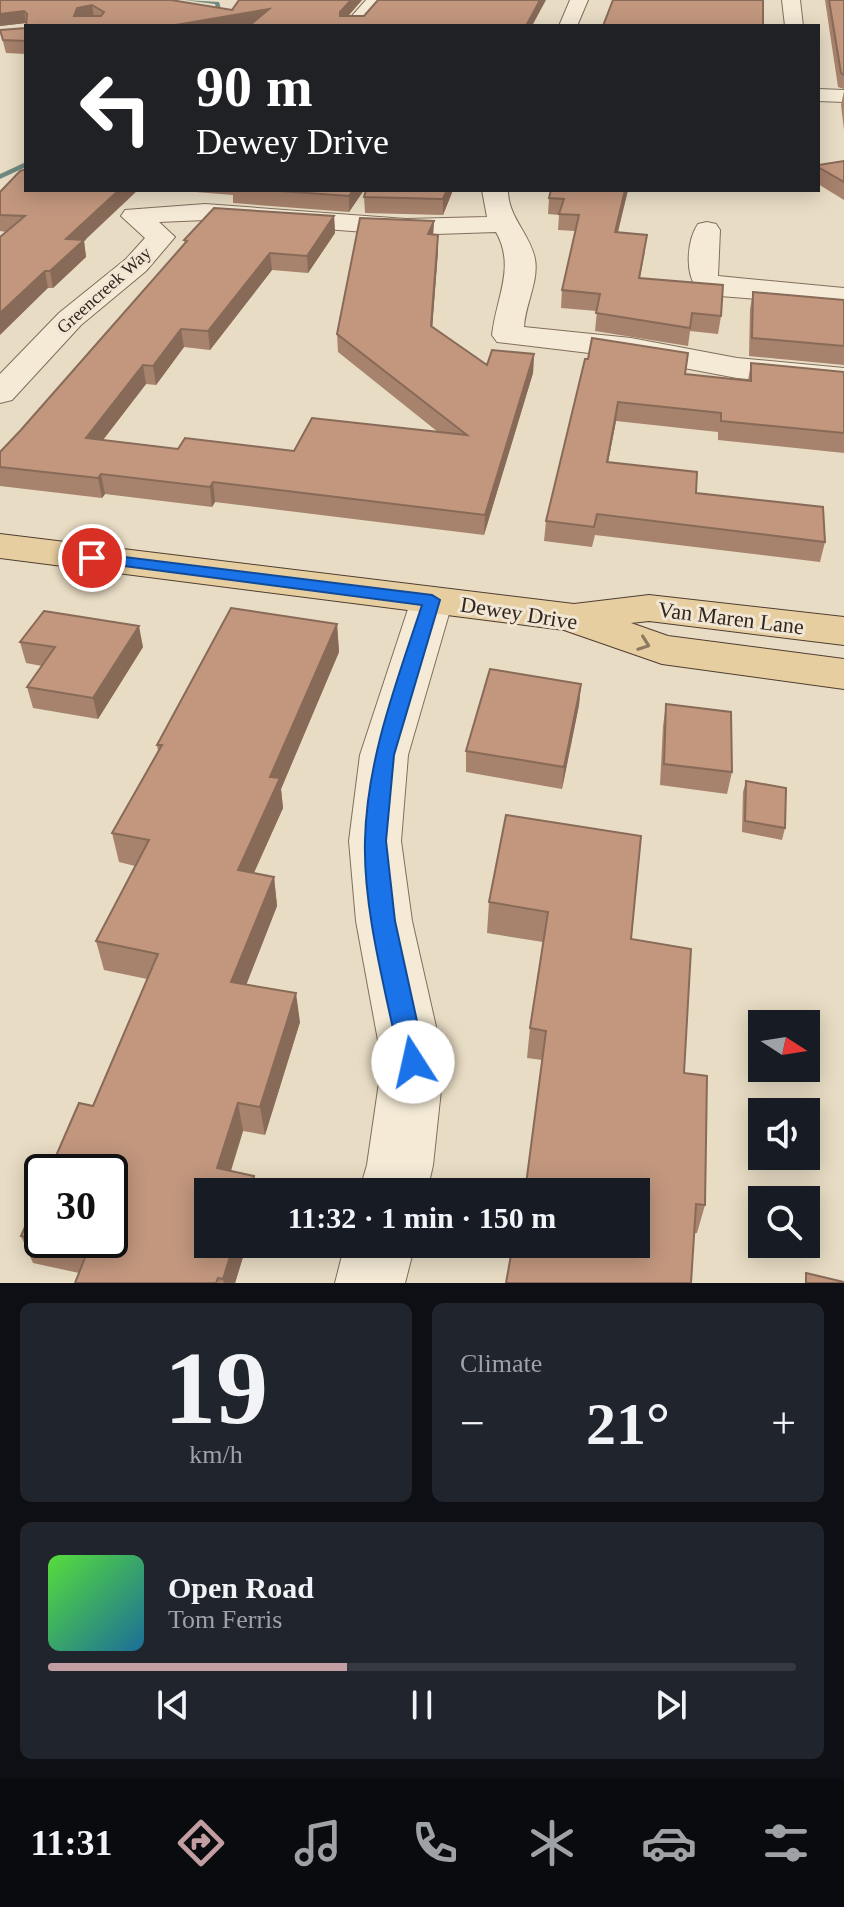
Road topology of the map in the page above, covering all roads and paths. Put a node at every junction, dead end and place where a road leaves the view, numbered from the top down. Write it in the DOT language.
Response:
graph roads {
  1 [pos="376,0"];
  2 [pos="579,0"];
  3 [pos="791,0"];
  4 [pos="354,24"];
  5 [pos="569,24"];
  6 [pos="794,24"];
  7 [pos="820,95"];
  8 [pos="844,96"];
  9 [pos="495,192"];
  10 [pos="502,224"];
  11 [pos="707,230"];
  12 [pos="844,297"];
  13 [pos="844,378"];
  14 [pos="0,393"];
  15 [pos="0,546"];
  16 [pos="432,600"];
  17 [pos="571,617"];
  18 [pos="844,631"];
  19 [pos="844,674"];
  20 [pos="397,1178"];
  21 [pos="376,1258"];
  22 [pos="370,1283"];
  1 -- 4 [label="street"];
  2 -- 5 [label="street"];
  3 -- 6 [label="street"];
  7 -- 8 [label="street"];
  9 -- 10 [label="street"];
  10 -- 13 [label="street"];
  10 -- 14 [label="street, Greencreek Way"];
  11 -- 12 [label="street"];
  15 -- 16 [label="main road, Dewey Drive"];
  16 -- 17 [label="main road, Dewey Drive"];
  16 -- 20 [label="street"];
  17 -- 18 [label="main road, Van Maren Lane"];
  17 -- 19 [label="main road, Dewey Drive, one-way"];
  21 -- 22 [label="street"];
}
